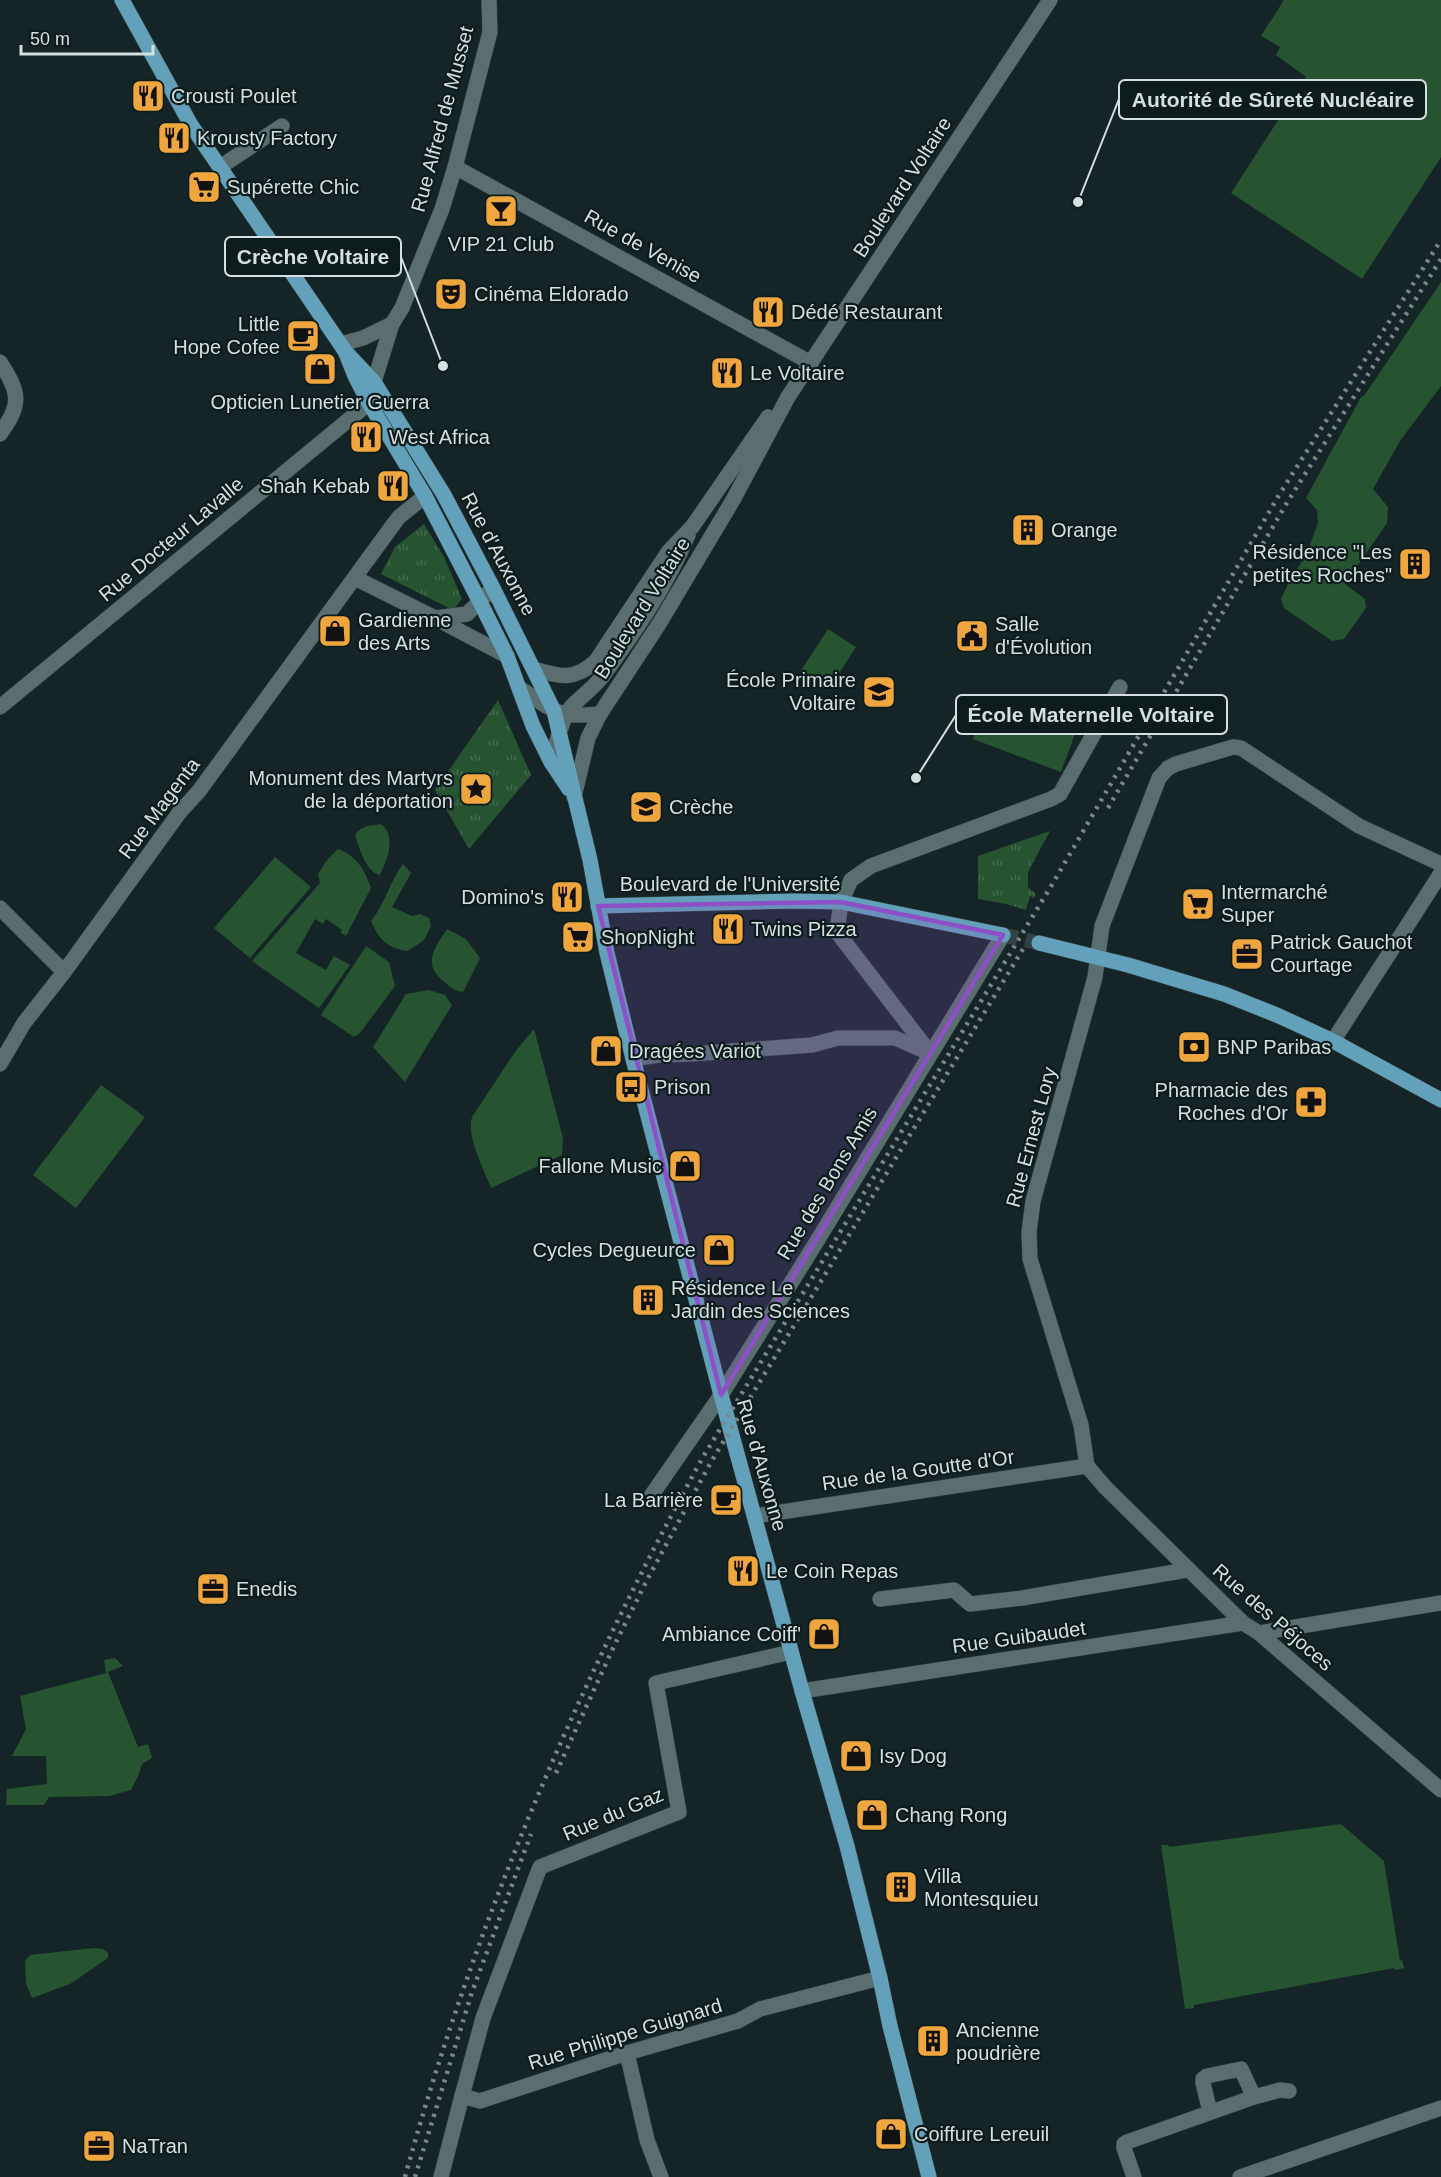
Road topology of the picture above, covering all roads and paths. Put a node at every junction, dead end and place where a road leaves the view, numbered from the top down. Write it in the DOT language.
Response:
graph roads {
  1 [pos="122,0"];
  2 [pos="489,0"];
  3 [pos="1050,0"];
  4 [pos="282,126"];
  5 [pos="220,167"];
  6 [pos="455,167"];
  7 [pos="392,324"];
  8 [pos="343,347"];
  9 [pos="0,363"];
  10 [pos="811,363"];
  11 [pos="374,382"];
  12 [pos="788,397"];
  13 [pos="369,403"];
  14 [pos="405,431"];
  15 [pos="0,434"];
  16 [pos="425,496"];
  17 [pos="692,527"];
  18 [pos="355,578"];
  19 [pos="493,588"];
  20 [pos="480,602"];
  21 [pos="435,618"];
  22 [pos="507,656"];
  23 [pos="534,669"];
  24 [pos="1120,687"];
  25 [pos="521,689"];
  26 [pos="0,707"];
  27 [pos="560,713"];
  28 [pos="600,714"];
  29 [pos="560,732"];
  30 [pos="551,762"];
  31 [pos="574,797"];
  32 [pos="1441,864"];
  33 [pos="1441,873"];
  34 [pos="841,902"];
  35 [pos="598,906"];
  36 [pos="0,908"];
  37 [pos="1003,935"];
  38 [pos="1039,943"];
  39 [pos="1096,957"];
  40 [pos="64,972"];
  41 [pos="1333,1041"];
  42 [pos="930,1053"];
  43 [pos="633,1059"];
  44 [pos="0,1064"];
  45 [pos="1441,1100"];
  46 [pos="721,1395"];
  47 [pos="1087,1466"];
  48 [pos="651,1496"];
  49 [pos="755,1516"];
  50 [pos="1187,1570"];
  51 [pos="880,1599"];
  52 [pos="1441,1603"];
  53 [pos="1243,1623"];
  54 [pos="1259,1633"];
  55 [pos="791,1652"];
  56 [pos="802,1691"];
  57 [pos="1441,1790"];
  58 [pos="880,1978"];
  59 [pos="627,2054"];
  60 [pos="1289,2091"];
  61 [pos="462,2096"];
  62 [pos="1254,2097"];
  63 [pos="1441,2108"];
  64 [pos="1210,2112"];
  65 [pos="441,2177"];
  66 [pos="661,2177"];
  67 [pos="929,2177"];
  68 [pos="1134,2177"];
  69 [pos="1240,2177"];
  1 -- 5 [label="main road, Rue d'Auxonne"];
  2 -- 6 [label="street, Rue Alfred de Musset"];
  3 -- 10 [label="street, Boulevard Voltaire"];
  4 -- 5 [label="street"];
  5 -- 8 [label="main road, Rue d'Auxonne"];
  6 -- 7 [label="street, Rue Alfred de Musset"];
  6 -- 10 [label="street, Rue de Venise"];
  7 -- 8 [label="street"];
  7 -- 11 [label="street, Rue Alfred de Musset"];
  8 -- 11 [label="main road, Rue d'Auxonne"];
  8 -- 13 [label="main road, Rue d'Auxonne"];
  9 -- 15 [label="street"];
  10 -- 12 [label="street, Boulevard Voltaire"];
  11 -- 14 [label="main road, Rue d'Auxonne"];
  12 -- 17 [label="street, Boulevard Voltaire"];
  12 -- 28 [label="street, Boulevard Voltaire"];
  13 -- 14 [label="main road"];
  13 -- 16 [label="main road, Rue d'Auxonne"];
  13 -- 26 [label="street, Rue Docteur Lavalle"];
  14 -- 19 [label="main road, Rue d'Auxonne"];
  16 -- 18 [label="street, Rue Magenta"];
  16 -- 20 [label="main road, Rue d'Auxonne"];
  17 -- 23 [label="street, Boulevard Voltaire"];
  17 -- 27 [label="street, Boulevard Voltaire"];
  18 -- 21 [label="street"];
  18 -- 40 [label="street, Rue Magenta"];
  19 -- 20 [label="street"];
  19 -- 23 [label="main road, Rue d'Auxonne"];
  20 -- 21 [label="street"];
  20 -- 22 [label="main road, Rue d'Auxonne"];
  21 -- 22 [label="street"];
  22 -- 25 [label="main road, Rue d'Auxonne"];
  23 -- 27 [label="main road, Rue d'Auxonne"];
  24 -- 34 [label="street"];
  25 -- 27 [label="street"];
  25 -- 30 [label="main road, Rue d'Auxonne"];
  27 -- 28 [label="street"];
  27 -- 29 [label="main road, Rue d'Auxonne"];
  28 -- 31 [label="street, Boulevard Voltaire"];
  29 -- 30 [label="street"];
  29 -- 31 [label="main road, Rue d'Auxonne"];
  30 -- 31 [label="main road, Rue d'Auxonne"];
  31 -- 35 [label="main road, Rue d'Auxonne"];
  32 -- 39 [label="street, Rue Ernest Lory"];
  33 -- 41 [label="street"];
  34 -- 35 [label="main road, Boulevard de l'Université"];
  34 -- 37 [label="main road, Boulevard de l'Université"];
  34 -- 42 [label="street"];
  35 -- 43 [label="main road, Rue d'Auxonne"];
  36 -- 40 [label="street"];
  37 -- 42 [label="street, Rue des Bons Amis"];
  38 -- 39 [label="main road"];
  39 -- 41 [label="main road"];
  39 -- 47 [label="street, Rue Ernest Lory"];
  40 -- 44 [label="street, Rue Magenta"];
  41 -- 45 [label="main road"];
  42 -- 43 [label="street"];
  42 -- 46 [label="street, Rue des Bons Amis"];
  43 -- 46 [label="main road, Rue d'Auxonne"];
  46 -- 48 [label="street, Rue des Bons Amis"];
  46 -- 49 [label="main road, Rue d'Auxonne"];
  47 -- 49 [label="street, Rue de la Goutte d'Or"];
  47 -- 50 [label="street, Rue des Péjoces"];
  49 -- 55 [label="main road, Rue d'Auxonne"];
  50 -- 51 [label="street"];
  50 -- 53 [label="street, Rue des Péjoces"];
  52 -- 54 [label="street"];
  53 -- 54 [label="street, Rue des Péjoces"];
  53 -- 56 [label="street, Rue Guibaudet"];
  54 -- 57 [label="street, Rue des Péjoces"];
  55 -- 56 [label="main road, Rue d'Auxonne"];
  55 -- 61 [label="street, Rue du Gaz"];
  56 -- 58 [label="main road, Rue d'Auxonne"];
  58 -- 59 [label="street, Rue Philippe Guignard"];
  58 -- 67 [label="main road, Rue d'Auxonne"];
  59 -- 61 [label="street, Rue Philippe Guignard"];
  59 -- 66 [label="street"];
  60 -- 62 [label="street"];
  61 -- 65 [label="street"];
  62 -- 64 [label="street"];
  62 -- 64 [label="street"];
  63 -- 69 [label="street"];
  64 -- 68 [label="street"];
}
